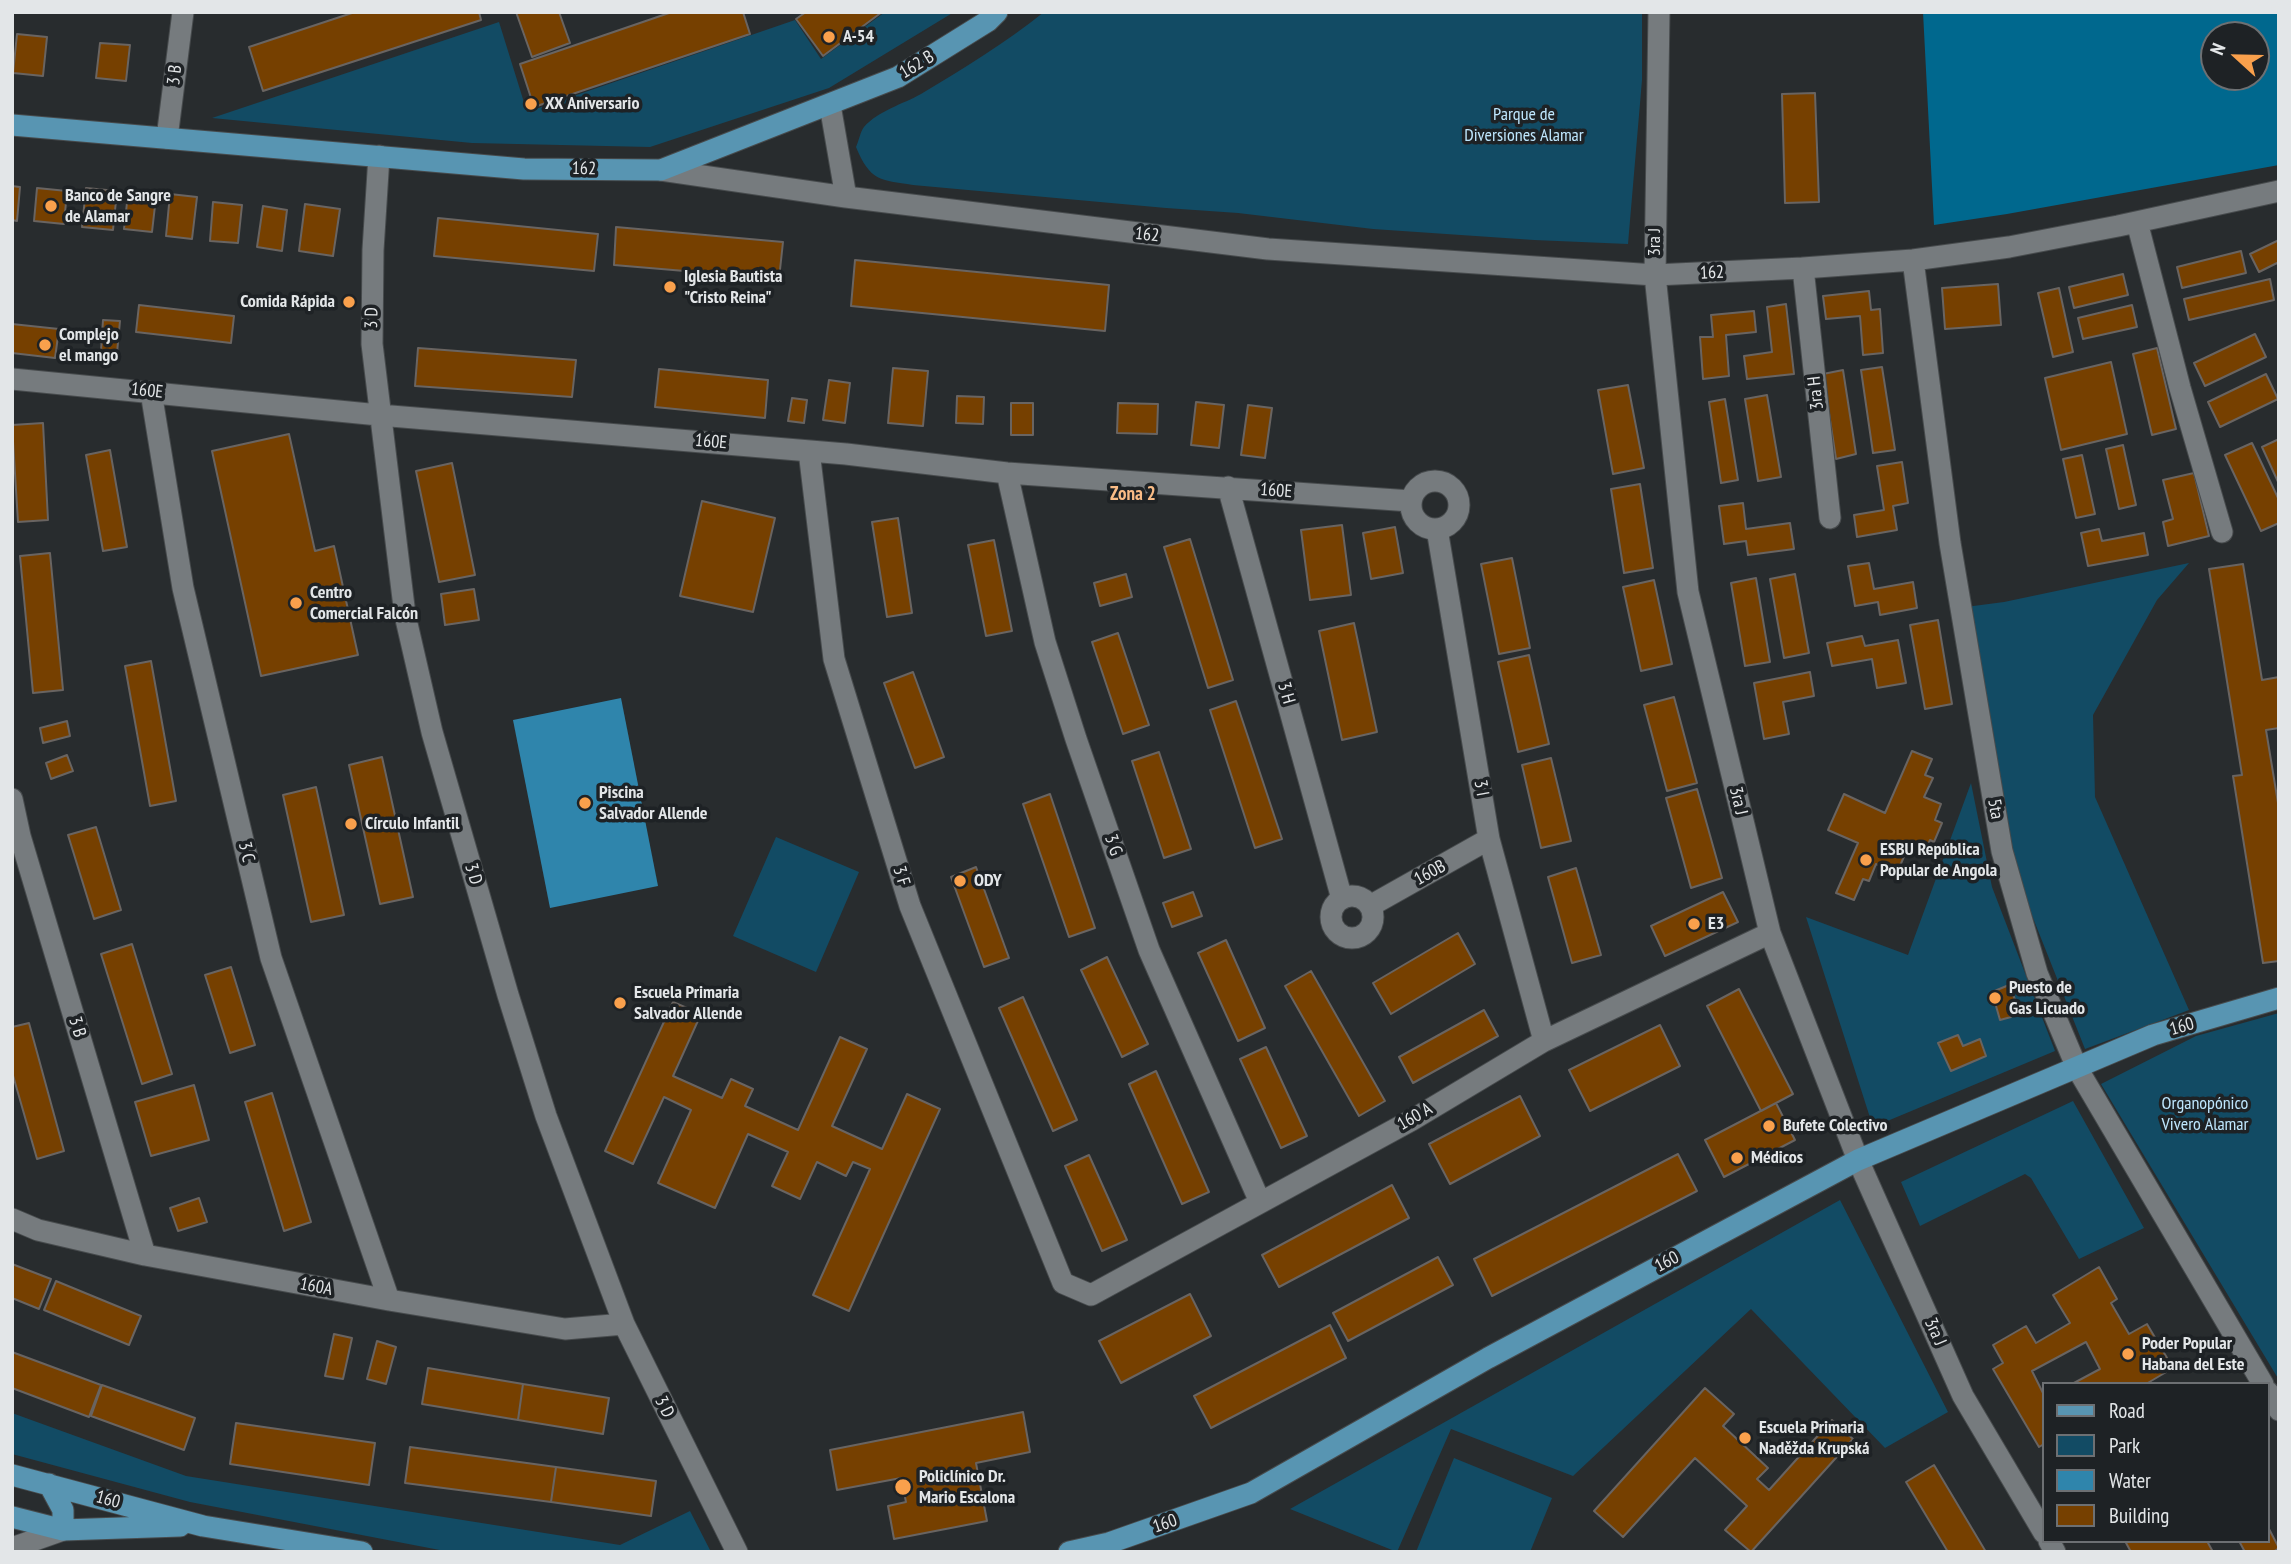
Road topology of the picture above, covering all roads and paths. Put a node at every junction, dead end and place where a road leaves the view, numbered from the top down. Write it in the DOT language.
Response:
graph roads {
  1 [pos="183,12"];
  2 [pos="997,12"];
  3 [pos="1659,12"];
  4 [pos="830,105"];
  5 [pos="12,125"];
  6 [pos="167,138"];
  7 [pos="379,156"];
  8 [pos="661,170"];
  9 [pos="2279,191"];
  10 [pos="846,197"];
  11 [pos="2137,222"];
  12 [pos="1913,260"];
  13 [pos="1803,268"];
  14 [pos="1655,275"];
  15 [pos="12,379"];
  16 [pos="151,392"];
  17 [pos="379,415"];
  18 [pos="809,451"];
  19 [pos="1007,473"];
  20 [pos="1228,487"];
  21 [pos="1411,501"];
  22 [pos="1830,518"];
  23 [pos="1437,529"];
  24 [pos="2222,532"];
  25 [pos="12,799"];
  26 [pos="1489,839"];
  27 [pos="1342,899"];
  28 [pos="1370,906"];
  29 [pos="1770,933"];
  30 [pos="2279,998"];
  31 [pos="1545,1041"];
  32 [pos="2077,1068"];
  33 [pos="1858,1160"];
  34 [pos="1259,1202"];
  35 [pos="12,1219"];
  36 [pos="145,1255"];
  37 [pos="1063,1283"];
  38 [pos="389,1300"];
  39 [pos="624,1324"];
  40 [pos="2262,1382"];
  41 [pos="12,1475"];
  42 [pos="49,1484"];
  43 [pos="12,1517"];
  44 [pos="204,1526"];
  45 [pos="63,1530"];
  46 [pos="2042,1530"];
  47 [pos="12,1548"];
  48 [pos="362,1552"];
  49 [pos="737,1552"];
  50 [pos="1069,1552"];
  1 -- 6 [label="street, 3 B"];
  2 -- 4 [label="main road, 162 B"];
  3 -- 14 [label="street, 3ra J"];
  4 -- 8 [label="main road, 162 B"];
  4 -- 10 [label="street"];
  5 -- 6 [label="main road, 162"];
  6 -- 7 [label="main road, 162"];
  7 -- 8 [label="main road, 162"];
  7 -- 17 [label="street, 3 D"];
  8 -- 10 [label="street, 162"];
  9 -- 11 [label="street, 162"];
  10 -- 14 [label="street, 162"];
  11 -- 12 [label="street, 162"];
  11 -- 24 [label="street"];
  12 -- 13 [label="street, 162"];
  12 -- 32 [label="street, 5ta"];
  13 -- 14 [label="street, 162"];
  13 -- 22 [label="street, 3ra H"];
  14 -- 29 [label="street, 3ra J"];
  15 -- 16 [label="street, 160E"];
  16 -- 17 [label="street, 160E"];
  16 -- 38 [label="street, 3 C"];
  17 -- 18 [label="street, 160E"];
  17 -- 39 [label="street, 3 D"];
  18 -- 19 [label="street, 160E"];
  18 -- 37 [label="street, 3 F"];
  19 -- 20 [label="street, 160E"];
  19 -- 34 [label="street, 3 G"];
  20 -- 21 [label="street, 160E"];
  20 -- 27 [label="street, 3 H"];
  21 -- 23 [label="street"];
  21 -- 23 [label="street"];
  23 -- 26 [label="street, 3 I"];
  25 -- 36 [label="street, 3 B"];
  26 -- 28 [label="street, 160B"];
  26 -- 31 [label="street, 3 I"];
  27 -- 28 [label="street"];
  27 -- 28 [label="street"];
  29 -- 31 [label="street, 160 A"];
  29 -- 33 [label="street, 3ra J"];
  30 -- 32 [label="main road, 160"];
  31 -- 34 [label="street, 160 A"];
  32 -- 33 [label="main road, 160"];
  32 -- 40 [label="street, 5ta"];
  33 -- 46 [label="street, 3ra J"];
  33 -- 50 [label="main road, 160"];
  34 -- 37 [label="street, 160 A"];
  35 -- 36 [label="street, 160A"];
  36 -- 38 [label="street, 160A"];
  38 -- 39 [label="street, 160A"];
  39 -- 49 [label="street, 3 D"];
  41 -- 42 [label="main road, 160"];
  42 -- 44 [label="main road, 160"];
  42 -- 45 [label="main road"];
  43 -- 45 [label="main road, 160"];
  44 -- 45 [label="main road, 160"];
  44 -- 48 [label="main road, 160"];
  45 -- 47 [label="street"];
}
